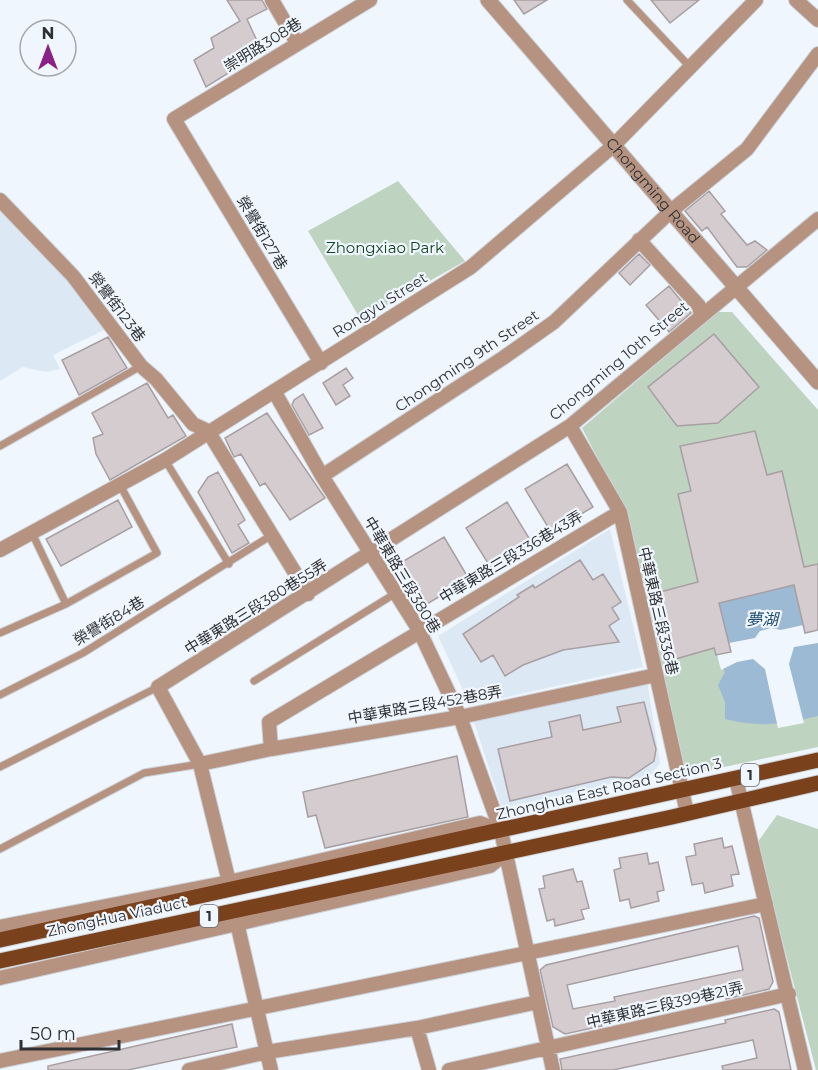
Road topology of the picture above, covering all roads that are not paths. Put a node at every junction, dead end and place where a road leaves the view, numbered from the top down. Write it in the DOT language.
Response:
graph roads {
  1 [pos="272,0"];
  2 [pos="370,0"];
  3 [pos="488,0"];
  4 [pos="627,0"];
  5 [pos="756,0"];
  6 [pos="796,0"];
  7 [pos="818,20"];
  8 [pos="297,42"];
  9 [pos="818,54"];
  10 [pos="691,68"];
  11 [pos="174,119"];
  12 [pos="613,146"];
  13 [pos="0,200"];
  14 [pos="670,211"];
  15 [pos="817,223"];
  16 [pos="639,240"];
  17 [pos="737,288"];
  18 [pos="701,315"];
  19 [pos="321,363"];
  20 [pos="141,366"];
  21 [pos="818,382"];
  22 [pos="274,391"];
  23 [pos="570,426"];
  24 [pos="208,431"];
  25 [pos="0,446"];
  26 [pos="165,460"];
  27 [pos="322,476"];
  28 [pos="120,485"];
  29 [pos="620,512"];
  30 [pos="33,533"];
  31 [pos="272,535"];
  32 [pos="0,550"];
  33 [pos="371,554"];
  34 [pos="229,564"];
  35 [pos="396,593"];
  36 [pos="308,594"];
  37 [pos="66,604"];
  38 [pos="419,630"];
  39 [pos="0,633"];
  40 [pos="656,675"];
  41 [pos="254,681"];
  42 [pos="158,687"];
  43 [pos="0,695"];
  44 [pos="460,717"];
  45 [pos="271,749"];
  46 [pos="818,760"];
  47 [pos="200,764"];
  48 [pos="0,767"];
  49 [pos="736,779"];
  50 [pos="818,783"];
  51 [pos="682,790"];
  52 [pos="741,801"];
  53 [pos="687,813"];
  54 [pos="501,831"];
  55 [pos="0,849"];
  56 [pos="408,852"];
  57 [pos="506,853"];
  58 [pos="229,882"];
  59 [pos="766,904"];
  60 [pos="237,922"];
  61 [pos="0,927"];
  62 [pos="0,940"];
  63 [pos="528,954"];
  64 [pos="0,961"];
  65 [pos="0,978"];
  66 [pos="789,994"];
  67 [pos="538,1002"];
  68 [pos="256,1006"];
  69 [pos="417,1028"];
  70 [pos="549,1048"];
  71 [pos="267,1052"];
  72 [pos="0,1061"];
  73 [pos="189,1070"];
  74 [pos="271,1070"];
  75 [pos="429,1070"];
  76 [pos="449,1070"];
  77 [pos="553,1070"];
  78 [pos="806,1070"];
  1 -- 8 [label="street"];
  2 -- 8 [label="street, 崇明路308巷"];
  3 -- 12 [label="street, Chongming Road"];
  4 -- 10 [label="lane"];
  5 -- 10 [label="street, Rongyu Street"];
  6 -- 7 [label="street"];
  8 -- 11 [label="street, 崇明路308巷"];
  9 -- 14 [label="street, Chongming 9th Street"];
  10 -- 12 [label="street, Rongyu Street"];
  11 -- 19 [label="street, 榮譽街127巷"];
  12 -- 14 [label="street, Chongming Road"];
  12 -- 19 [label="street, Rongyu Street"];
  13 -- 20 [label="street, 榮譽街123巷"];
  14 -- 16 [label="street, Chongming 9th Street"];
  14 -- 17 [label="street, Chongming Road"];
  15 -- 17 [label="street, Chongming 10th Street"];
  16 -- 18 [label="street"];
  16 -- 27 [label="street, Chongming 9th Street"];
  17 -- 18 [label="street, Chongming 10th Street"];
  17 -- 21 [label="street, Chongming Road"];
  18 -- 23 [label="street, Chongming 10th Street"];
  19 -- 22 [label="street, Rongyu Street"];
  20 -- 24 [label="street, 榮譽街123巷"];
  20 -- 25 [label="lane"];
  22 -- 24 [label="street, Rongyu Street"];
  22 -- 27 [label="street, 中華東路三段380巷"];
  23 -- 29 [label="street, 中華東路三段336巷"];
  23 -- 33 [label="street, Chongming 10th Street"];
  24 -- 26 [label="street, Rongyu Street"];
  24 -- 31 [label="street"];
  26 -- 28 [label="street, Rongyu Street"];
  26 -- 34 [label="lane"];
  27 -- 33 [label="street, 中華東路三段380巷"];
  28 -- 30 [label="street, Rongyu Street"];
  28 -- 37 [label="lane"];
  29 -- 38 [label="street, 中華東路三段336巷43弄"];
  29 -- 40 [label="street, 中華東路三段336巷"];
  30 -- 32 [label="street, Rongyu Street"];
  30 -- 37 [label="lane"];
  31 -- 34 [label="lane, 榮譽街84巷"];
  31 -- 36 [label="street"];
  33 -- 35 [label="street, 中華東路三段380巷"];
  33 -- 36 [label="street, 中華東路三段380巷55弄"];
  34 -- 43 [label="lane, 榮譽街84巷"];
  35 -- 38 [label="street, 中華東路三段380巷"];
  35 -- 41 [label="lane"];
  36 -- 42 [label="street, 中華東路三段380巷55弄"];
  37 -- 39 [label="lane"];
  38 -- 44 [label="street, 中華東路三段380巷"];
  38 -- 45 [label="street, 中華東路三段336巷43弄"];
  40 -- 44 [label="street, 中華東路三段452巷8弄"];
  40 -- 51 [label="street, 中華東路三段336巷"];
  42 -- 47 [label="street"];
  42 -- 48 [label="lane"];
  44 -- 45 [label="street, 中華東路三段452巷8弄"];
  44 -- 54 [label="street, 中華東路三段380巷"];
  45 -- 47 [label="street, 中華東路三段452巷8弄"];
  46 -- 49 [label="main road, Zhonghua East Road Section 3 / 1"];
  47 -- 55 [label="lane"];
  47 -- 58 [label="street"];
  49 -- 51 [label="main road, Zhonghua East Road Section 3 / 1"];
  49 -- 52 [label="street"];
  50 -- 52 [label="main road, 1"];
  51 -- 53 [label="street, 中華東路三段336巷"];
  51 -- 54 [label="main road, Zhonghua East Road Section 3 / 1"];
  52 -- 53 [label="main road, 1"];
  52 -- 59 [label="street"];
  53 -- 57 [label="main road, 1"];
  54 -- 56 [label="main road, Zhonghua East Road Section 3 / 1"];
  54 -- 57 [label="street, 中華東路三段380巷"];
  54 -- 58 [label="street"];
  56 -- 62 [label="main road, ZhongHua Viaduct / 1"];
  57 -- 60 [label="street"];
  57 -- 63 [label="street, 中華東路三段380巷"];
  57 -- 64 [label="main road, ZhongHua Viaduct / 1"];
  58 -- 61 [label="street"];
  59 -- 63 [label="street"];
  59 -- 66 [label="street"];
  60 -- 65 [label="street"];
  60 -- 68 [label="street"];
  63 -- 67 [label="street, 中華東路三段380巷"];
  63 -- 68 [label="street"];
  66 -- 70 [label="street, 中華東路三段399巷21弄"];
  66 -- 78 [label="street"];
  67 -- 69 [label="street"];
  67 -- 70 [label="street, 中華東路三段380巷"];
  68 -- 71 [label="street"];
  68 -- 72 [label="street"];
  69 -- 71 [label="street"];
  69 -- 75 [label="street"];
  70 -- 76 [label="street, 中華東路三段399巷21弄"];
  70 -- 77 [label="street, 中華東路三段380巷"];
  71 -- 73 [label="street"];
  71 -- 74 [label="street"];
}
